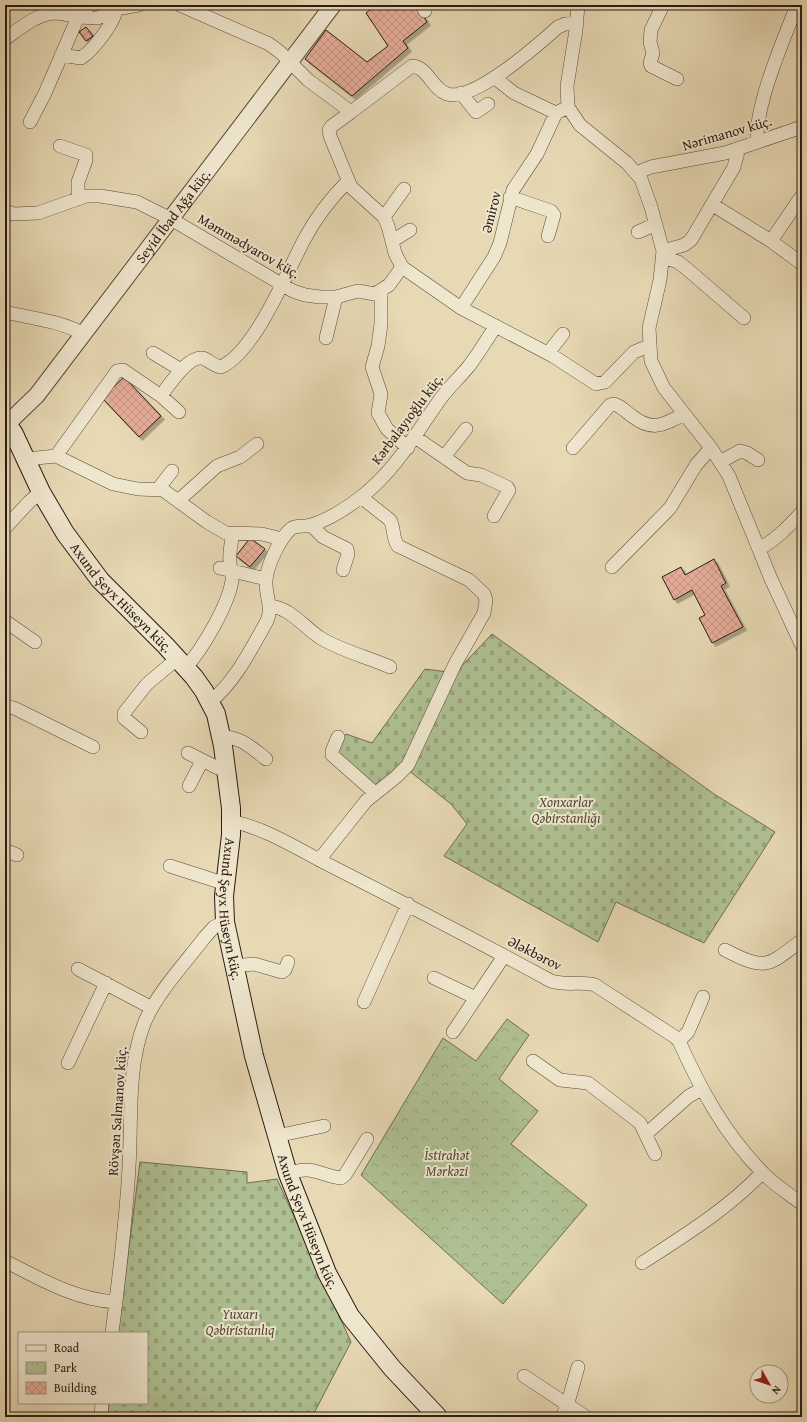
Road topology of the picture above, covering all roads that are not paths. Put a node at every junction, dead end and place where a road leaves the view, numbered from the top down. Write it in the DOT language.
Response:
graph roads {
  1 [pos="89,5"];
  2 [pos="139,5"];
  3 [pos="180,5"];
  4 [pos="333,5"];
  5 [pos="578,5"];
  6 [pos="663,5"];
  7 [pos="797,5"];
  8 [pos="116,7"];
  9 [pos="194,8"];
  10 [pos="78,17"];
  11 [pos="577,23"];
  12 [pos="5,39"];
  13 [pos="61,55"];
  14 [pos="289,63"];
  15 [pos="495,78"];
  16 [pos="677,79"];
  17 [pos="461,93"];
  18 [pos="488,104"];
  19 [pos="562,110"];
  20 [pos="351,112"];
  21 [pos="30,122"];
  22 [pos="802,127"];
  23 [pos="757,142"];
  24 [pos="60,146"];
  25 [pos="739,148"];
  26 [pos="636,173"];
  27 [pos="348,181"];
  28 [pos="404,189"];
  29 [pos="510,197"];
  30 [pos="801,197"];
  31 [pos="78,198"];
  32 [pos="713,205"];
  33 [pos="8,216"];
  34 [pos="384,217"];
  35 [pos="171,219"];
  36 [pos="656,224"];
  37 [pos="410,230"];
  38 [pos="638,232"];
  39 [pos="548,236"];
  40 [pos="392,241"];
  41 [pos="771,241"];
  42 [pos="663,254"];
  43 [pos="802,264"];
  44 [pos="402,267"];
  45 [pos="282,286"];
  46 [pos="381,292"];
  47 [pos="336,297"];
  48 [pos="461,308"];
  49 [pos="5,312"];
  50 [pos="744,318"];
  51 [pos="496,326"];
  52 [pos="84,334"];
  53 [pos="563,334"];
  54 [pos="326,338"];
  55 [pos="649,346"];
  56 [pos="153,353"];
  57 [pos="548,353"];
  58 [pos="181,370"];
  59 [pos="161,396"];
  60 [pos="179,412"];
  61 [pos="684,414"];
  62 [pos="6,421"];
  63 [pos="466,429"];
  64 [pos="416,437"];
  65 [pos="257,444"];
  66 [pos="408,448"];
  67 [pos="573,448"];
  68 [pos="711,448"];
  69 [pos="56,456"];
  70 [pos="444,457"];
  71 [pos="27,459"];
  72 [pos="758,460"];
  73 [pos="720,462"];
  74 [pos="172,471"];
  75 [pos="158,489"];
  76 [pos="41,492"];
  77 [pos="361,497"];
  78 [pos="178,501"];
  79 [pos="802,512"];
  80 [pos="494,516"];
  81 [pos="311,525"];
  82 [pos="5,528"];
  83 [pos="233,534"];
  84 [pos="282,539"];
  85 [pos="759,549"];
  86 [pos="612,567"];
  87 [pos="226,569"];
  88 [pos="343,570"];
  89 [pos="266,579"];
  90 [pos="270,606"];
  91 [pos="5,621"];
  92 [pos="35,642"];
  93 [pos="802,646"];
  94 [pos="182,663"];
  95 [pos="390,667"];
  96 [pos="210,702"];
  97 [pos="5,710"];
  98 [pos="141,732"];
  99 [pos="338,737"];
  100 [pos="221,738"];
  101 [pos="93,747"];
  102 [pos="188,753"];
  103 [pos="266,759"];
  104 [pos="202,761"];
  105 [pos="226,768"];
  106 [pos="189,786"];
  107 [pos="375,793"];
  108 [pos="231,821"];
  109 [pos="319,860"];
  110 [pos="170,866"];
  111 [pos="226,884"];
  112 [pos="408,904"];
  113 [pos="225,922"];
  114 [pos="802,940"];
  115 [pos="725,950"];
  116 [pos="504,956"];
  117 [pos="288,962"];
  118 [pos="234,966"];
  119 [pos="78,969"];
  120 [pos="434,978"];
  121 [pos="106,983"];
  122 [pos="703,997"];
  123 [pos="476,998"];
  124 [pos="364,1002"];
  125 [pos="152,1008"];
  126 [pos="453,1032"];
  127 [pos="679,1041"];
  128 [pos="533,1062"];
  129 [pos="68,1064"];
  130 [pos="702,1089"];
  131 [pos="324,1126"];
  132 [pos="646,1134"];
  133 [pos="276,1136"];
  134 [pos="367,1139"];
  135 [pos="655,1154"];
  136 [pos="762,1173"];
  137 [pos="288,1174"];
  138 [pos="802,1204"];
  139 [pos="5,1261"];
  140 [pos="642,1263"];
  141 [pos="116,1302"];
  142 [pos="112,1332"];
  143 [pos="578,1367"];
  144 [pos="524,1376"];
  145 [pos="102,1404"];
  146 [pos="565,1412"];
  147 [pos="101,1417"];
  148 [pos="438,1417"];
  149 [pos="586,1417"];
  1 -- 10 [label="street"];
  2 -- 8 [label="street"];
  3 -- 9 [label="street"];
  4 -- 14 [label="street, Seyid İbad Ağa küç."];
  5 -- 11 [label="street"];
  6 -- 16 [label="street"];
  7 -- 23 [label="street"];
  8 -- 10 [label="street"];
  8 -- 13 [label="street"];
  9 -- 14 [label="street"];
  10 -- 12 [label="street"];
  10 -- 13 [label="street"];
  11 -- 15 [label="street"];
  11 -- 19 [label="street"];
  13 -- 21 [label="street"];
  14 -- 20 [label="street"];
  14 -- 35 [label="street, Seyid İbad Ağa küç."];
  15 -- 17 [label="street"];
  15 -- 19 [label="street"];
  17 -- 18 [label="street"];
  17 -- 20 [label="street"];
  19 -- 26 [label="street"];
  19 -- 29 [label="street, Əmirov"];
  20 -- 27 [label="street"];
  22 -- 23 [label="street, Nərimanov küç."];
  23 -- 25 [label="street, Nərimanov küç."];
  24 -- 31 [label="street"];
  25 -- 26 [label="street, Nərimanov küç."];
  25 -- 32 [label="street"];
  26 -- 36 [label="street"];
  27 -- 34 [label="street"];
  27 -- 45 [label="street"];
  28 -- 34 [label="street"];
  29 -- 39 [label="street"];
  29 -- 48 [label="street, Əmirov"];
  30 -- 41 [label="street"];
  31 -- 33 [label="street, Məmmədyarov küç."];
  31 -- 35 [label="street, Məmmədyarov küç."];
  32 -- 41 [label="street"];
  32 -- 42 [label="street"];
  34 -- 40 [label="street"];
  35 -- 45 [label="street, Məmmədyarov küç."];
  35 -- 52 [label="street, Seyid İbad Ağa küç."];
  36 -- 38 [label="street"];
  36 -- 42 [label="street"];
  37 -- 40 [label="street"];
  40 -- 44 [label="street"];
  41 -- 43 [label="street"];
  42 -- 50 [label="street"];
  42 -- 55 [label="street"];
  44 -- 46 [label="street"];
  44 -- 48 [label="street"];
  45 -- 47 [label="street, Məmmədyarov küç."];
  45 -- 58 [label="street"];
  46 -- 47 [label="street, Məmmədyarov küç."];
  46 -- 66 [label="street"];
  47 -- 54 [label="street"];
  48 -- 51 [label="street"];
  49 -- 52 [label="street"];
  51 -- 57 [label="street"];
  51 -- 64 [label="street, Kərbalayıoğlu küç."];
  52 -- 62 [label="street, Seyid İbad Ağa küç."];
  53 -- 57 [label="street"];
  55 -- 57 [label="street"];
  55 -- 61 [label="street"];
  56 -- 58 [label="street"];
  58 -- 59 [label="street"];
  59 -- 60 [label="street"];
  59 -- 69 [label="street"];
  61 -- 67 [label="street"];
  61 -- 68 [label="street"];
  62 -- 71 [label="main road, Axund Şeyx Hüseyn küç."];
  63 -- 70 [label="street"];
  64 -- 66 [label="street, Kərbalayıoğlu küç."];
  64 -- 70 [label="street"];
  65 -- 78 [label="street"];
  66 -- 77 [label="street, Kərbalayıoğlu küç."];
  68 -- 73 [label="street"];
  68 -- 86 [label="street"];
  69 -- 71 [label="street"];
  69 -- 75 [label="street"];
  70 -- 80 [label="street"];
  71 -- 76 [label="main road, Axund Şeyx Hüseyn küç."];
  72 -- 73 [label="street"];
  73 -- 85 [label="street"];
  74 -- 75 [label="street"];
  75 -- 78 [label="street"];
  76 -- 82 [label="street"];
  76 -- 94 [label="main road, Axund Şeyx Hüseyn küç."];
  77 -- 81 [label="street, Kərbalayıoğlu küç."];
  77 -- 107 [label="street"];
  78 -- 83 [label="street"];
  79 -- 85 [label="street"];
  81 -- 84 [label="street, Kərbalayıoğlu küç."];
  81 -- 88 [label="street"];
  83 -- 84 [label="street"];
  83 -- 87 [label="street"];
  84 -- 89 [label="street, Kərbalayıoğlu küç."];
  85 -- 93 [label="street"];
  87 -- 89 [label="street"];
  87 -- 94 [label="street"];
  89 -- 90 [label="street, Kərbalayıoğlu küç."];
  90 -- 95 [label="street"];
  90 -- 96 [label="street, Kərbalayıoğlu küç."];
  91 -- 92 [label="street"];
  94 -- 96 [label="main road, Axund Şeyx Hüseyn küç."];
  94 -- 98 [label="street"];
  96 -- 100 [label="main road, Axund Şeyx Hüseyn küç."];
  97 -- 101 [label="street"];
  99 -- 107 [label="street"];
  100 -- 103 [label="street"];
  100 -- 105 [label="main road, Axund Şeyx Hüseyn küç."];
  102 -- 104 [label="street"];
  104 -- 105 [label="street"];
  104 -- 106 [label="street"];
  105 -- 108 [label="main road, Axund Şeyx Hüseyn küç."];
  107 -- 109 [label="street"];
  108 -- 109 [label="street, Ələkbərov"];
  108 -- 111 [label="main road, Axund Şeyx Hüseyn küç."];
  109 -- 112 [label="street, Ələkbərov"];
  110 -- 111 [label="street"];
  111 -- 113 [label="main road, Axund Şeyx Hüseyn küç."];
  112 -- 116 [label="street, Ələkbərov"];
  112 -- 124 [label="street"];
  113 -- 118 [label="main road, Axund Şeyx Hüseyn küç."];
  113 -- 125 [label="street, Rövşən Salmanov küç."];
  114 -- 115 [label="street"];
  116 -- 123 [label="street"];
  116 -- 127 [label="street, Ələkbərov"];
  117 -- 118 [label="street"];
  118 -- 133 [label="main road, Axund Şeyx Hüseyn küç."];
  119 -- 121 [label="street"];
  120 -- 123 [label="street"];
  121 -- 125 [label="street"];
  121 -- 129 [label="street"];
  122 -- 127 [label="street"];
  123 -- 126 [label="street"];
  125 -- 141 [label="street, Rövşən Salmanov küç."];
  127 -- 130 [label="street"];
  128 -- 132 [label="street"];
  130 -- 132 [label="street"];
  130 -- 136 [label="street"];
  131 -- 133 [label="street"];
  132 -- 135 [label="street"];
  133 -- 137 [label="main road, Axund Şeyx Hüseyn küç."];
  134 -- 137 [label="street"];
  136 -- 138 [label="street"];
  136 -- 140 [label="street"];
  137 -- 148 [label="main road, Axund Şeyx Hüseyn küç."];
  139 -- 141 [label="street"];
  141 -- 142 [label="street, Rövşən Salmanov küç."];
  143 -- 146 [label="street"];
  144 -- 146 [label="street"];
  145 -- 147 [label="street"];
  146 -- 149 [label="street"];
}
